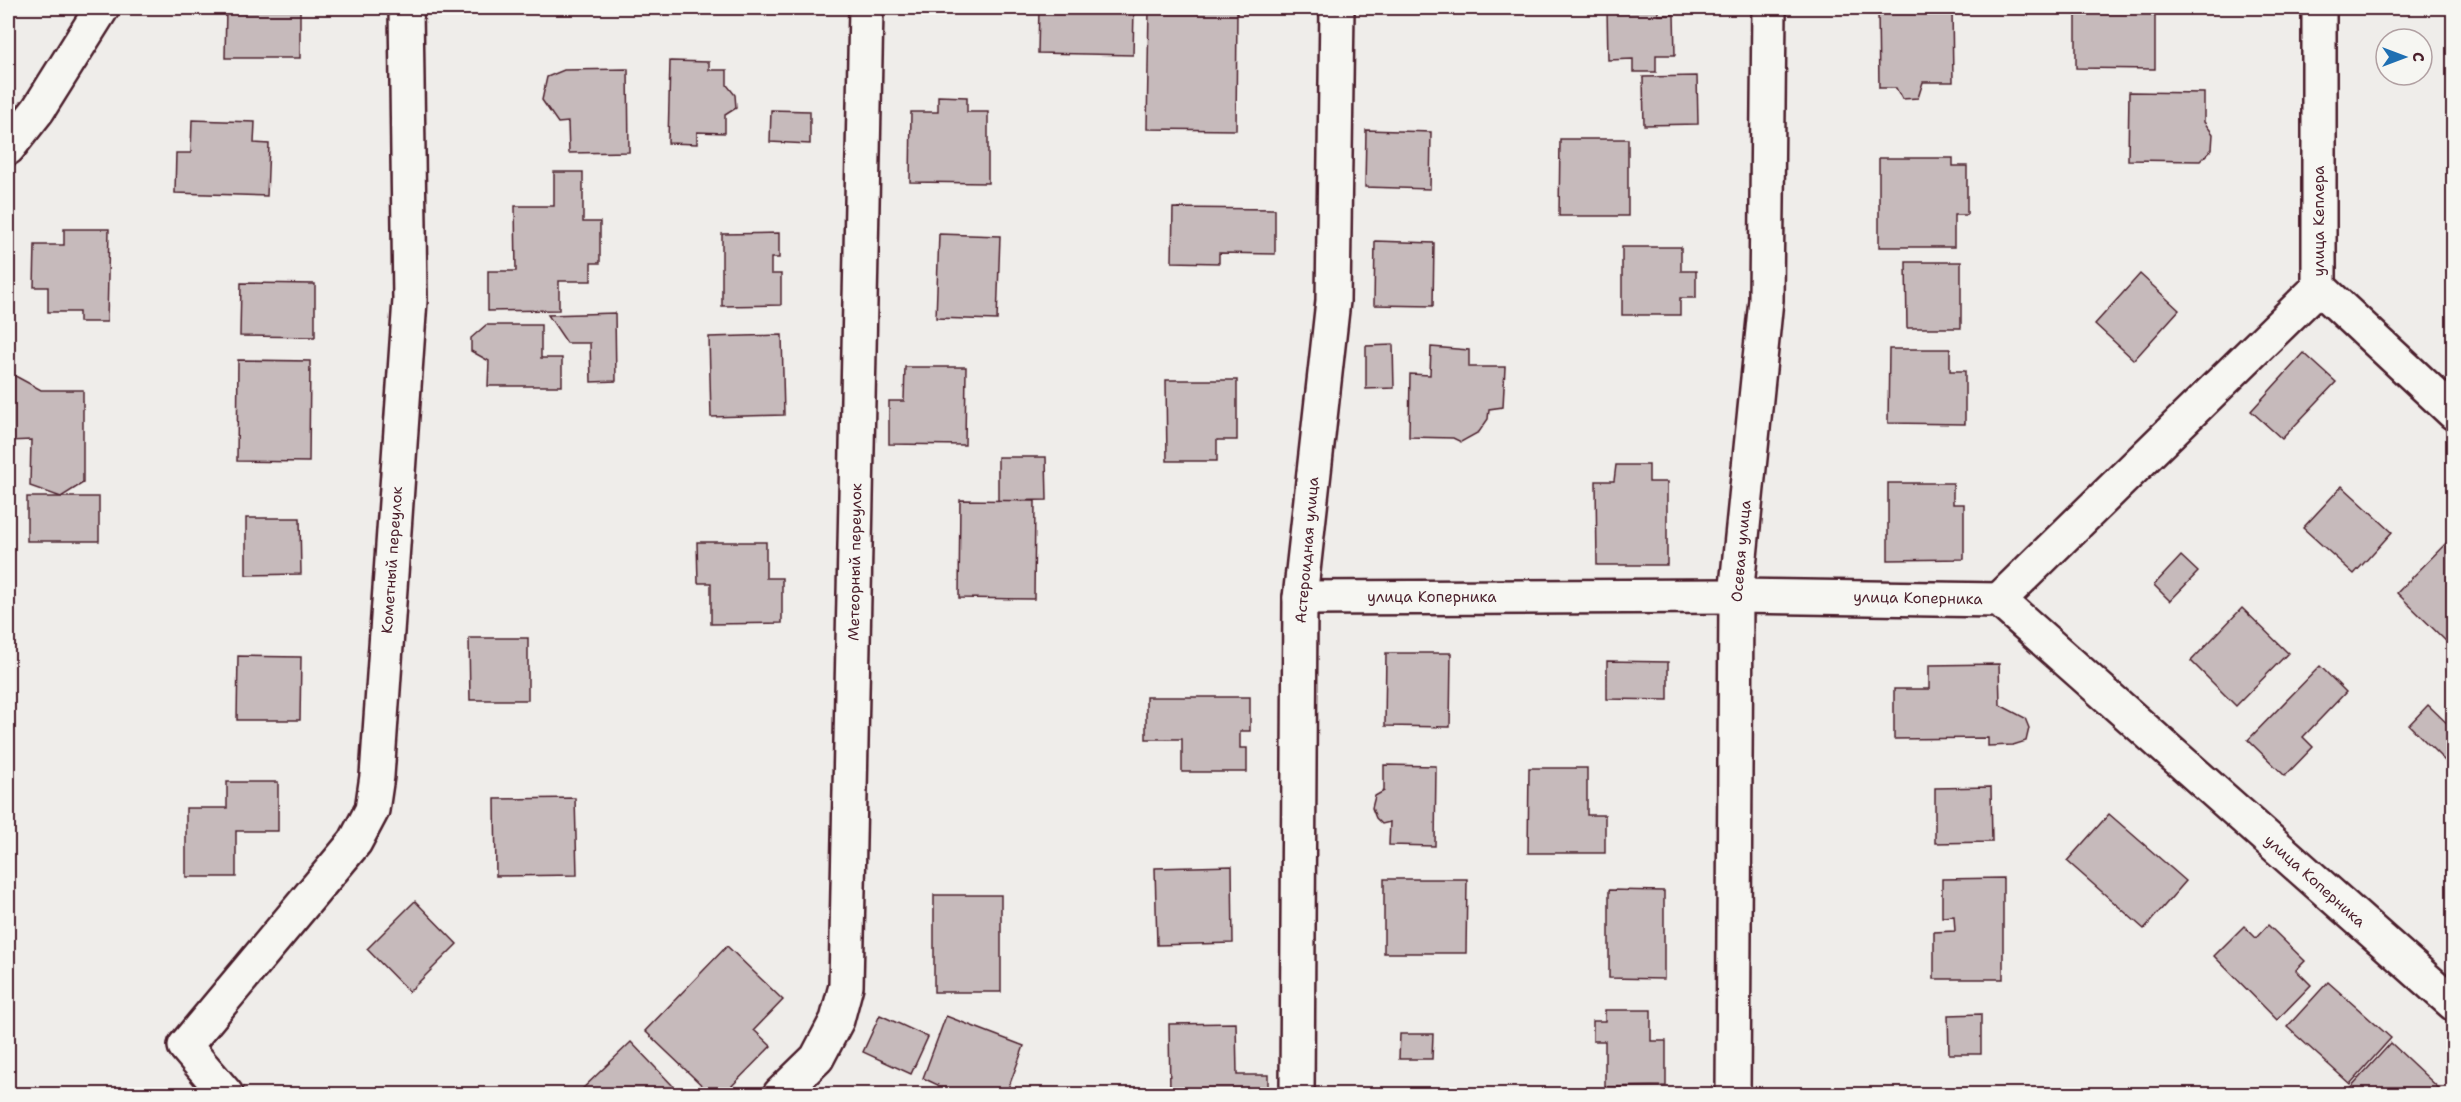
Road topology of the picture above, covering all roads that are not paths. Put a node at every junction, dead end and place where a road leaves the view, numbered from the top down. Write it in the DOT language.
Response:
graph roads {
  1 [pos="102,8"];
  2 [pos="406,8"];
  3 [pos="866,8"];
  4 [pos="1337,8"];
  5 [pos="1770,8"];
  6 [pos="2319,8"];
  7 [pos="8,148"];
  8 [pos="2319,287"];
  9 [pos="2454,413"];
  10 [pos="1736,596"];
  11 [pos="1300,598"];
  12 [pos="1999,600"];
  13 [pos="2454,1004"];
  14 [pos="226,1095"];
  15 [pos="780,1095"];
  16 [pos="1297,1095"];
  17 [pos="1732,1095"];
  1 -- 7 [label="street"];
  2 -- 14 [label="street, Кометный переулок"];
  3 -- 15 [label="street, Метеорный переулок"];
  4 -- 11 [label="street, Астероидная улица"];
  5 -- 10 [label="street, Осевая улица"];
  6 -- 8 [label="street, улица Кеплера"];
  8 -- 9 [label="street, улица Кеплера"];
  8 -- 12 [label="street"];
  10 -- 11 [label="street, улица Коперника"];
  10 -- 12 [label="street, улица Коперника"];
  10 -- 17 [label="street, Осевая улица"];
  11 -- 16 [label="street, Астероидная улица"];
  12 -- 13 [label="street, улица Коперника"];
}
